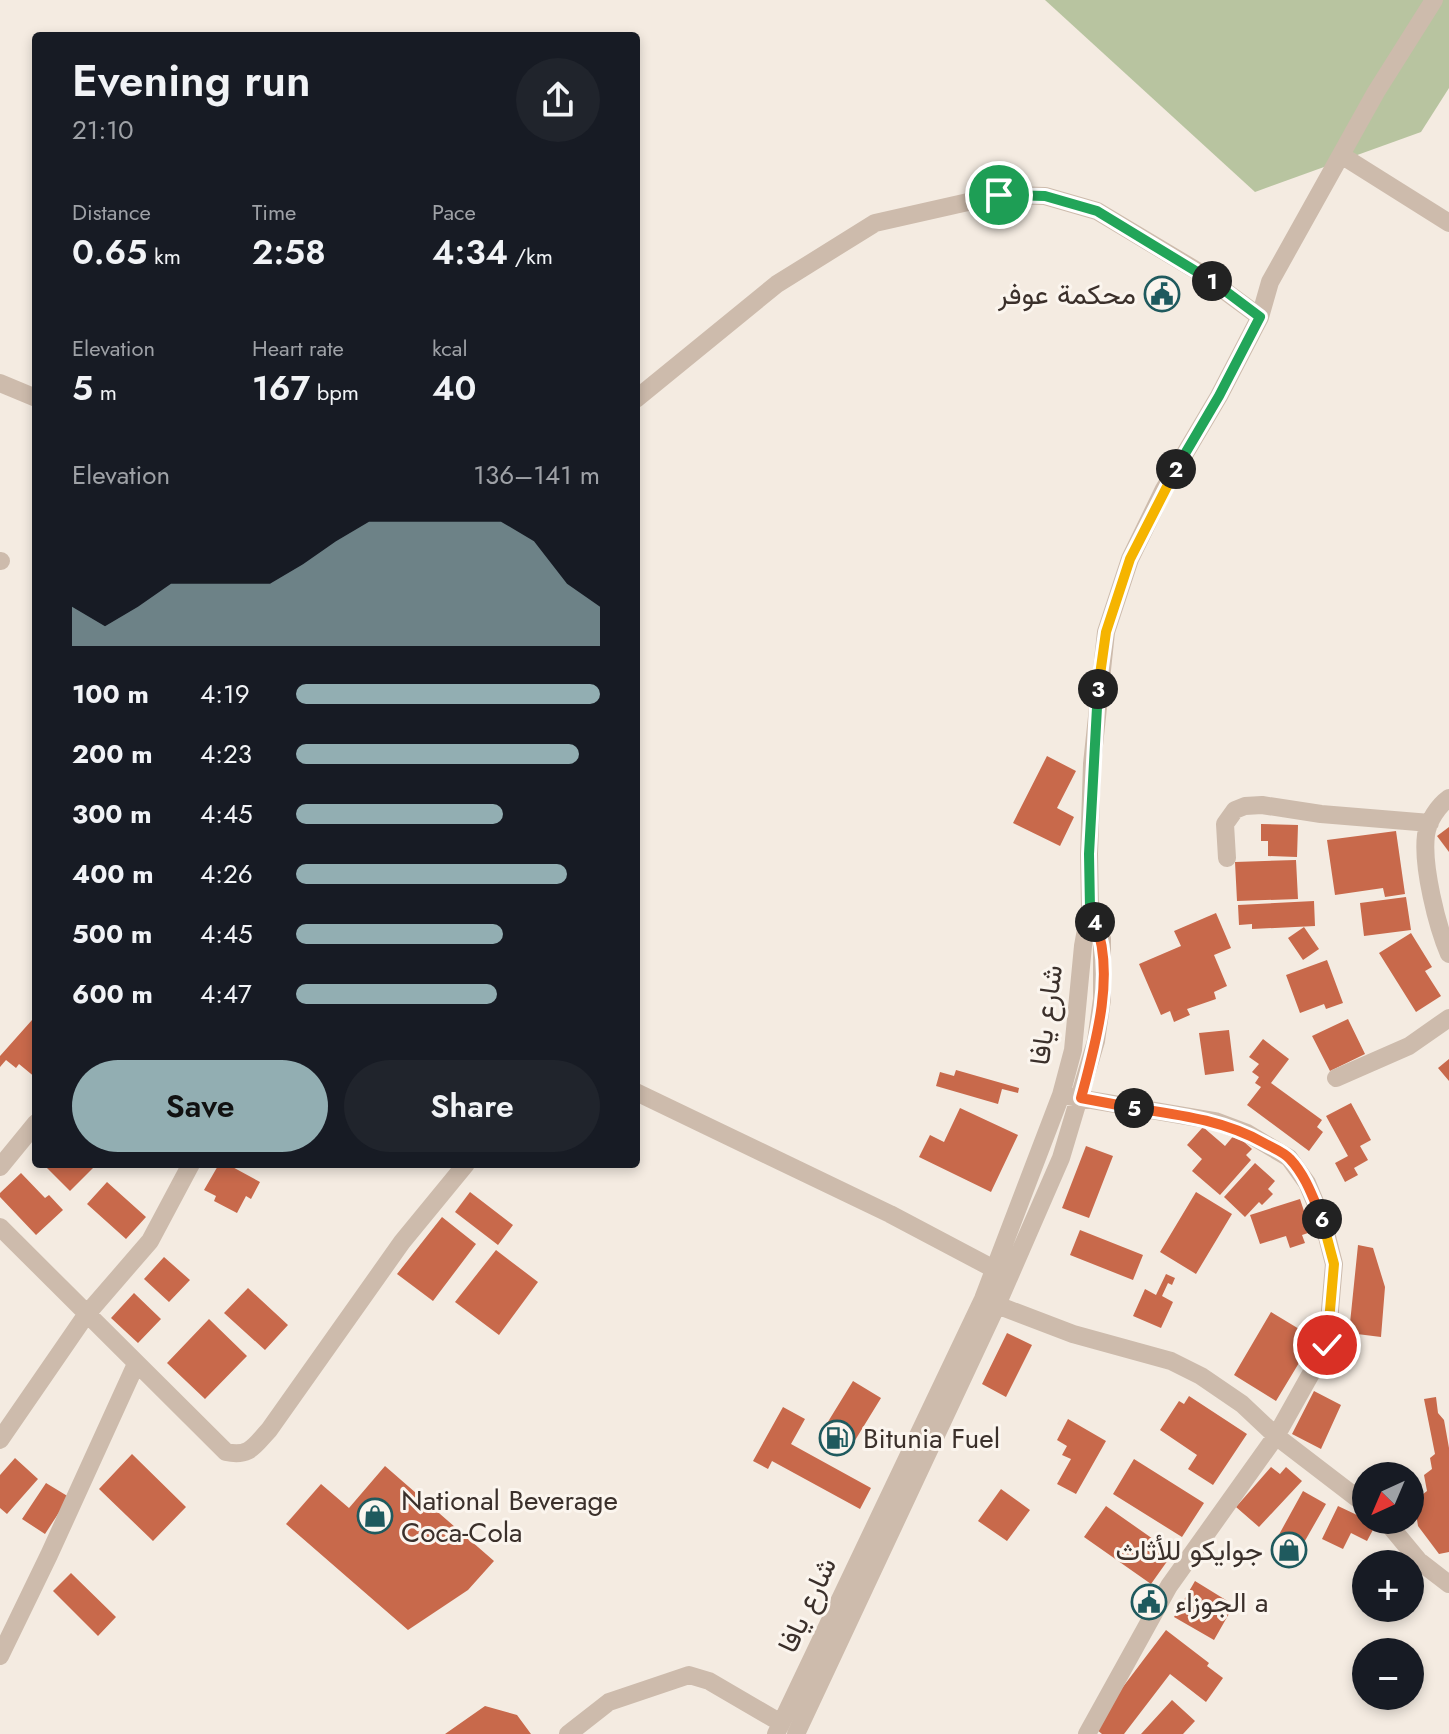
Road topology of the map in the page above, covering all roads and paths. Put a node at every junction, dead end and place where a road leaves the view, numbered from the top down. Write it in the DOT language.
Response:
graph roads {
  1 [pos="1434,0"];
  2 [pos="1341,155"];
  3 [pos="1427,208"];
  4 [pos="1449,211"];
  5 [pos="1449,223"];
  6 [pos="1260,317"];
  7 [pos="0,383"];
  8 [pos="32,396"];
  9 [pos="640,396"];
  10 [pos="1449,798"];
  11 [pos="1430,823"];
  12 [pos="1227,858"];
  13 [pos="1090,908"];
  14 [pos="1449,954"];
  15 [pos="1449,1018"];
  16 [pos="1336,1078"];
  17 [pos="640,1094"];
  18 [pos="1061,1095"];
  19 [pos="1081,1098"];
  20 [pos="32,1128"];
  21 [pos="0,1167"];
  22 [pos="189,1168"];
  23 [pos="463,1168"];
  24 [pos="0,1227"];
  25 [pos="994,1269"];
  26 [pos="997,1305"];
  27 [pos="86,1315"];
  28 [pos="136,1364"];
  29 [pos="1276,1436"];
  30 [pos="0,1440"];
  31 [pos="1352,1494"];
  32 [pos="1397,1534"];
  33 [pos="1449,1584"];
  34 [pos="0,1656"];
  35 [pos="784,1730"];
  36 [pos="568,1734"];
  37 [pos="1087,1734"];
  1 -- 2 [label="street, شارع يافا"];
  2 -- 3 [label="street"];
  2 -- 6 [label="street, شارع يافا"];
  3 -- 4 [label="street"];
  3 -- 5 [label="street"];
  6 -- 9 [label="street"];
  6 -- 13 [label="street, شارع يافا"];
  7 -- 8 [label="street"];
  10 -- 11 [label="street"];
  11 -- 12 [label="street"];
  11 -- 14 [label="street"];
  13 -- 18 [label="street, شارع يافا"];
  13 -- 19 [label="street"];
  15 -- 16 [label="street"];
  17 -- 25 [label="street"];
  18 -- 19 [label="street"];
  18 -- 25 [label="street, شارع يافا"];
  19 -- 26 [label="street"];
  19 -- 29 [label="street"];
  20 -- 21 [label="street"];
  22 -- 27 [label="street"];
  23 -- 28 [label="street"];
  24 -- 27 [label="street"];
  25 -- 35 [label="street, شارع يافا"];
  26 -- 29 [label="street"];
  26 -- 35 [label="street"];
  27 -- 28 [label="street"];
  27 -- 30 [label="street"];
  28 -- 34 [label="street"];
  29 -- 31 [label="street"];
  29 -- 37 [label="street"];
  32 -- 33 [label="street"];
  35 -- 36 [label="street"];
}
